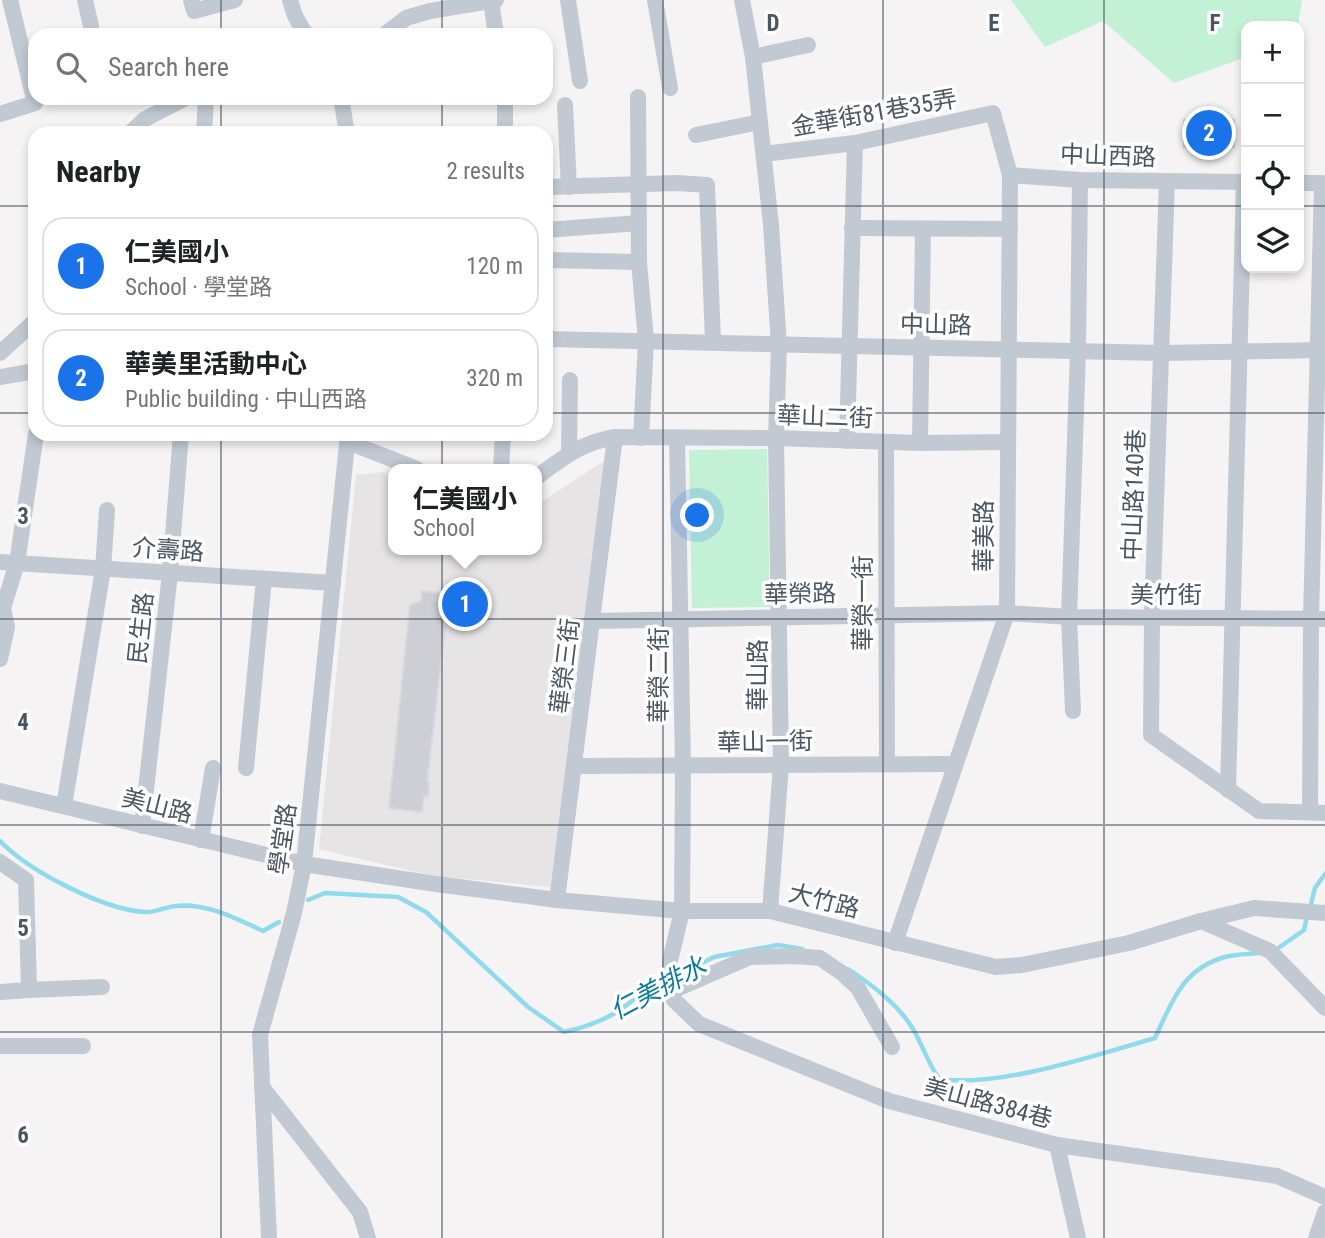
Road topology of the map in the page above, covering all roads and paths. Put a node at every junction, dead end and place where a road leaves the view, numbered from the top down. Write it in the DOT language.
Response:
graph roads {
  1 [pos="10,0"];
  2 [pos="85,0"];
  3 [pos="234,0"];
  4 [pos="290,0"];
  5 [pos="568,0"];
  6 [pos="655,0"];
  7 [pos="742,0"];
  8 [pos="494,1"];
  9 [pos="192,5"];
  10 [pos="428,5"];
  11 [pos="91,28"];
  12 [pos="302,28"];
  13 [pos="393,28"];
  14 [pos="496,28"];
  15 [pos="808,45"];
  16 [pos="753,57"];
  17 [pos="28,77"];
  18 [pos="580,81"];
  19 [pos="670,88"];
  20 [pos="638,97"];
  21 [pos="28,105"];
  22 [pos="172,105"];
  23 [pos="206,105"];
  24 [pos="342,105"];
  25 [pos="505,105"];
  26 [pos="565,105"];
  27 [pos="0,114"];
  28 [pos="993,114"];
  29 [pos="760,122"];
  30 [pos="138,126"];
  31 [pos="204,126"];
  32 [pos="346,126"];
  33 [pos="505,126"];
  34 [pos="696,135"];
  35 [pos="855,143"];
  36 [pos="764,154"];
  37 [pos="1010,175"];
  38 [pos="1080,180"];
  39 [pos="1167,181"];
  40 [pos="1241,182"];
  41 [pos="1304,183"];
  42 [pos="640,185"];
  43 [pos="553,187"];
  44 [pos="569,187"];
  45 [pos="1244,210"];
  46 [pos="639,223"];
  47 [pos="852,228"];
  48 [pos="553,229"];
  49 [pos="923,229"];
  50 [pos="1010,229"];
  51 [pos="553,260"];
  52 [pos="639,262"];
  53 [pos="28,327"];
  54 [pos="553,339"];
  55 [pos="646,341"];
  56 [pos="713,342"];
  57 [pos="779,345"];
  58 [pos="850,345"];
  59 [pos="923,347"];
  60 [pos="1008,349"];
  61 [pos="1322,350"];
  62 [pos="1078,351"];
  63 [pos="1240,352"];
  64 [pos="0,353"];
  65 [pos="1161,353"];
  66 [pos="28,372"];
  67 [pos="0,377"];
  68 [pos="570,380"];
  69 [pos="615,437"];
  70 [pos="641,438"];
  71 [pos="677,438"];
  72 [pos="776,438"];
  73 [pos="35,441"];
  74 [pos="180,441"];
  75 [pos="348,441"];
  76 [pos="355,441"];
  77 [pos="503,441"];
  78 [pos="847,441"];
  79 [pos="886,442"];
  80 [pos="1008,442"];
  81 [pos="920,443"];
  82 [pos="569,452"];
  83 [pos="405,464"];
  84 [pos="501,464"];
  85 [pos="542,473"];
  86 [pos="107,510"];
  87 [pos="0,562"];
  88 [pos="17,563"];
  89 [pos="103,569"];
  90 [pos="170,573"];
  91 [pos="264,579"];
  92 [pos="333,583"];
  93 [pos="1007,613"];
  94 [pos="886,616"];
  95 [pos="1069,617"];
  96 [pos="780,618"];
  97 [pos="1152,618"];
  98 [pos="1232,619"];
  99 [pos="1318,619"];
  100 [pos="682,620"];
  101 [pos="594,621"];
  102 [pos="0,659"];
  103 [pos="1073,711"];
  104 [pos="887,763"];
  105 [pos="955,764"];
  106 [pos="780,765"];
  107 [pos="575,766"];
  108 [pos="683,766"];
  109 [pos="212,768"];
  110 [pos="246,768"];
  111 [pos="1228,790"];
  112 [pos="0,791"];
  113 [pos="64,806"];
  114 [pos="1318,813"];
  115 [pos="142,826"];
  116 [pos="201,840"];
  117 [pos="0,862"];
  118 [pos="304,864"];
  119 [pos="557,900"];
  120 [pos="682,911"];
  121 [pos="770,911"];
  122 [pos="1322,912"];
  123 [pos="1201,921"];
  124 [pos="895,943"];
  125 [pos="102,987"];
  126 [pos="671,988"];
  127 [pos="29,990"];
  128 [pos="0,992"];
  129 [pos="1325,1008"];
  130 [pos="0,1046"];
  131 [pos="83,1046"];
  132 [pos="892,1047"];
  133 [pos="262,1087"];
  134 [pos="1058,1145"];
  135 [pos="1325,1197"];
  136 [pos="270,1238"];
  137 [pos="368,1238"];
  138 [pos="1078,1238"];
  1 -- 17 [label="street"];
  2 -- 11 [label="street"];
  3 -- 9 [label="street"];
  4 -- 12 [label="street"];
  5 -- 18 [label="street"];
  6 -- 19 [label="street"];
  7 -- 16 [label="street, 華山路"];
  8 -- 10 [label="street"];
  8 -- 14 [label="street"];
  10 -- 13 [label="street"];
  15 -- 16 [label="street"];
  16 -- 29 [label="street, 華山路"];
  20 -- 42 [label="street"];
  21 -- 27 [label="street"];
  22 -- 30 [label="street"];
  23 -- 31 [label="street"];
  24 -- 32 [label="street"];
  25 -- 33 [label="street"];
  26 -- 44 [label="street"];
  28 -- 35 [label="street, 金華街81巷35弄"];
  28 -- 37 [label="street, 華美路"];
  29 -- 34 [label="street"];
  29 -- 36 [label="street, 華山路"];
  35 -- 36 [label="street, 金華街81巷35弄"];
  35 -- 47 [label="street"];
  36 -- 57 [label="street, 華山路"];
  37 -- 38 [label="street, 中山西路"];
  37 -- 50 [label="street, 華美路"];
  38 -- 39 [label="street, 中山西路"];
  38 -- 62 [label="street"];
  39 -- 40 [label="street, 中山西路"];
  39 -- 65 [label="street, 中山路140巷"];
  41 -- 61 [label="street"];
  42 -- 44 [label="street"];
  42 -- 46 [label="street"];
  42 -- 56 [label="street"];
  43 -- 44 [label="street"];
  45 -- 63 [label="street"];
  46 -- 48 [label="street"];
  46 -- 52 [label="street"];
  47 -- 49 [label="street"];
  47 -- 58 [label="street"];
  49 -- 50 [label="street"];
  49 -- 59 [label="street"];
  50 -- 60 [label="street, 華美路"];
  51 -- 52 [label="street"];
  52 -- 55 [label="street"];
  53 -- 64 [label="street"];
  54 -- 55 [label="street, 中山路"];
  55 -- 56 [label="street, 中山路"];
  55 -- 70 [label="street"];
  56 -- 57 [label="street, 中山路"];
  57 -- 58 [label="street, 中山路"];
  57 -- 72 [label="street, 華山路"];
  58 -- 59 [label="street, 中山路"];
  58 -- 78 [label="street"];
  59 -- 60 [label="street, 中山路"];
  59 -- 81 [label="street"];
  60 -- 62 [label="street, 中山路"];
  60 -- 80 [label="street, 華美路"];
  61 -- 63 [label="street, 中山路"];
  61 -- 99 [label="street"];
  62 -- 65 [label="street, 中山路"];
  62 -- 95 [label="street"];
  63 -- 65 [label="street, 中山路"];
  63 -- 98 [label="street"];
  65 -- 97 [label="street, 中山路140巷"];
  66 -- 67 [label="street"];
  68 -- 82 [label="street"];
  69 -- 70 [label="street, 華山二街"];
  69 -- 82 [label="street, 華山二街"];
  69 -- 101 [label="street, 華榮三街"];
  70 -- 71 [label="street, 華山二街"];
  71 -- 72 [label="street, 華山二街"];
  71 -- 100 [label="street, 華榮二街"];
  72 -- 78 [label="street, 華山二街"];
  72 -- 96 [label="street, 華山路"];
  73 -- 88 [label="street"];
  74 -- 90 [label="street, 民生路"];
  75 -- 92 [label="street, 學堂路"];
  76 -- 83 [label="street, 學堂路"];
  77 -- 84 [label="street"];
  78 -- 79 [label="street, 華山二街"];
  79 -- 81 [label="street, 華山二街"];
  79 -- 94 [label="street, 華榮一街"];
  80 -- 81 [label="street, 華山二街"];
  80 -- 93 [label="street, 華美路"];
  82 -- 85 [label="street, 華山二街"];
  86 -- 89 [label="street"];
  87 -- 88 [label="street, 介壽路"];
  88 -- 89 [label="street, 介壽路"];
  88 -- 102 [label="street"];
  89 -- 90 [label="street, 介壽路"];
  89 -- 113 [label="street"];
  90 -- 91 [label="street, 介壽路"];
  90 -- 115 [label="street, 民生路"];
  91 -- 92 [label="street, 介壽路"];
  91 -- 110 [label="street"];
  92 -- 118 [label="street, 學堂路"];
  93 -- 94 [label="street, 華榮路"];
  93 -- 95 [label="street, 美竹街"];
  93 -- 105 [label="street, 華美路"];
  94 -- 96 [label="street, 華榮路"];
  94 -- 104 [label="street, 華榮一街"];
  95 -- 97 [label="street, 美竹街"];
  95 -- 103 [label="street"];
  96 -- 100 [label="street, 華榮路"];
  96 -- 106 [label="street, 華山路"];
  97 -- 98 [label="street, 美竹街"];
  97 -- 111 [label="street, 中山路140巷"];
  98 -- 99 [label="street, 美竹街"];
  98 -- 111 [label="street"];
  99 -- 114 [label="street"];
  100 -- 101 [label="street, 華榮路"];
  100 -- 108 [label="street, 華榮二街"];
  101 -- 107 [label="street, 華榮三街"];
  104 -- 105 [label="street, 華山一街"];
  104 -- 106 [label="street, 華山一街"];
  105 -- 124 [label="street, 華美路"];
  106 -- 108 [label="street, 華山一街"];
  106 -- 121 [label="street, 華山路"];
  107 -- 108 [label="street, 華山一街"];
  107 -- 119 [label="street, 華榮三街"];
  108 -- 120 [label="street, 華榮二街"];
  109 -- 116 [label="street"];
  111 -- 114 [label="street, 中山路140巷"];
  112 -- 113 [label="street, 美山路"];
  113 -- 115 [label="street, 美山路"];
  115 -- 116 [label="street, 美山路"];
  116 -- 118 [label="street, 美山路"];
  117 -- 127 [label="street"];
  118 -- 119 [label="street, 大竹路"];
  118 -- 133 [label="street, 學堂路"];
  119 -- 120 [label="street, 大竹路"];
  120 -- 121 [label="street, 大竹路"];
  120 -- 126 [label="street, 華榮二街"];
  121 -- 124 [label="street, 大竹路"];
  122 -- 123 [label="street, 大竹路"];
  123 -- 124 [label="street, 大竹路"];
  123 -- 129 [label="street"];
  125 -- 127 [label="street"];
  126 -- 132 [label="street"];
  126 -- 134 [label="street, 美山路384巷"];
  127 -- 128 [label="street"];
  130 -- 131 [label="street"];
  133 -- 136 [label="street, 學堂路"];
  133 -- 137 [label="street"];
  134 -- 135 [label="street, 美山路384巷"];
  134 -- 138 [label="street"];
}
